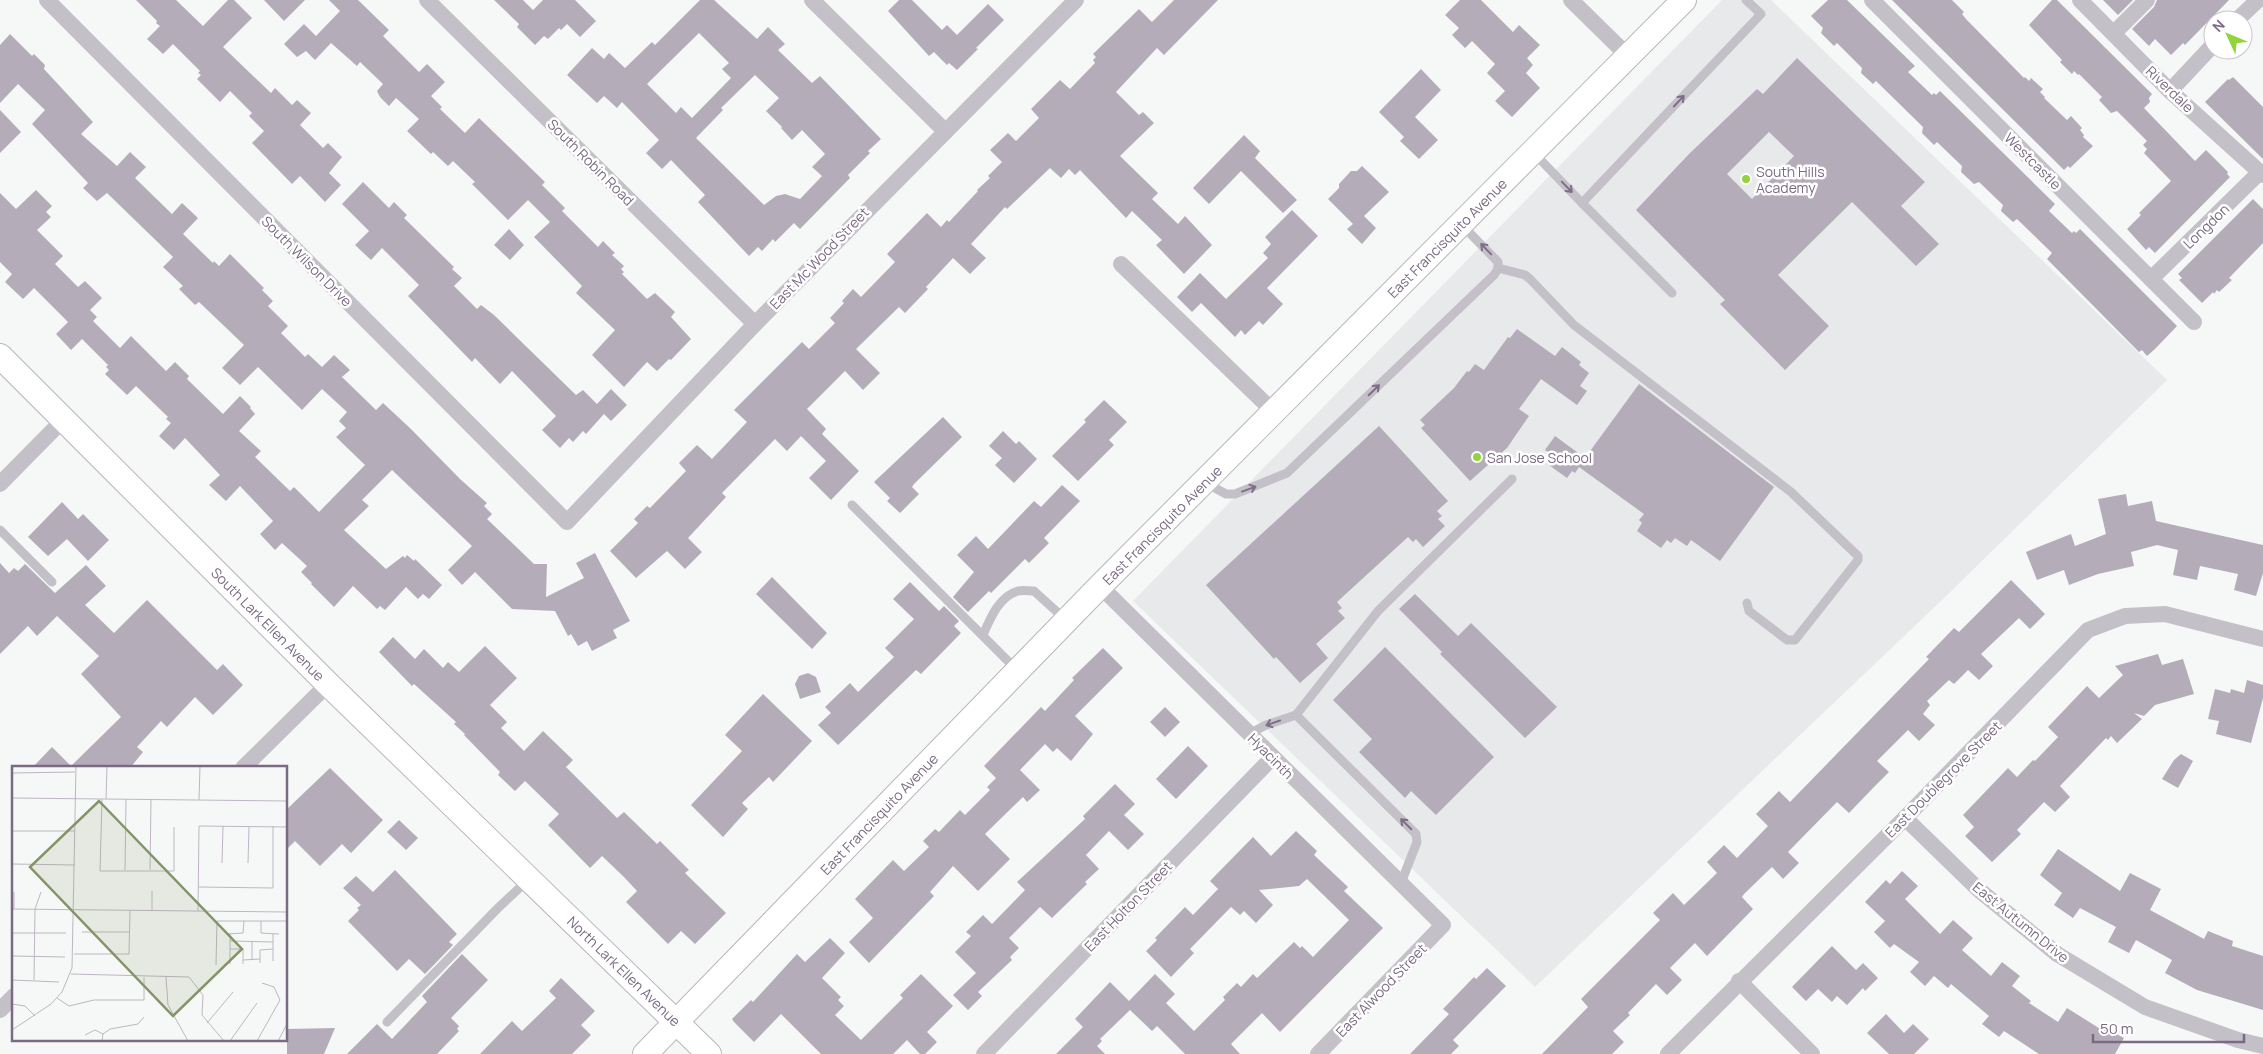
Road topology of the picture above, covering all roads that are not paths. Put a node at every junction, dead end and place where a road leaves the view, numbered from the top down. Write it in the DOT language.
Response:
graph roads {
  1 [pos="47,0"];
  2 [pos="427,0"];
  3 [pos="812,0"];
  4 [pos="1076,0"];
  5 [pos="1571,0"];
  6 [pos="1684,0"];
  7 [pos="1746,0"];
  8 [pos="1872,0"];
  9 [pos="2080,0"];
  10 [pos="2147,0"];
  11 [pos="2258,0"];
  12 [pos="2248,10"];
  13 [pos="2114,33"];
  14 [pos="1628,56"];
  15 [pos="2203,56"];
  16 [pos="2170,91"];
  17 [pos="944,131"];
  18 [pos="1533,152"];
  19 [pos="2261,174"];
  20 [pos="1582,203"];
  21 [pos="1461,224"];
  22 [pos="1121,264"];
  23 [pos="1498,268"];
  24 [pos="2151,279"];
  25 [pos="1672,293"];
  26 [pos="2194,322"];
  27 [pos="755,324"];
  28 [pos="0,356"];
  29 [pos="1274,412"];
  30 [pos="64,419"];
  31 [pos="1512,479"];
  32 [pos="1204,482"];
  33 [pos="0,484"];
  34 [pos="852,504"];
  35 [pos="567,522"];
  36 [pos="0,530"];
  37 [pos="52,582"];
  38 [pos="1100,586"];
  39 [pos="1747,603"];
  40 [pos="1067,621"];
  41 [pos="983,635"];
  42 [pos="2263,639"];
  43 [pos="1018,671"];
  44 [pos="328,684"];
  45 [pos="1296,715"];
  46 [pos="1249,734"];
  47 [pos="1272,758"];
  48 [pos="245,766"];
  49 [pos="1905,818"];
  50 [pos="1401,883"];
  51 [pos="534,884"];
  52 [pos="1443,925"];
  53 [pos="1739,981"];
  54 [pos="12,998"];
  55 [pos="0,1010"];
  56 [pos="387,1022"];
  57 [pos="677,1022"];
  58 [pos="2263,1046"];
  59 [pos="645,1054"];
  60 [pos="709,1054"];
  61 [pos="984,1054"];
  62 [pos="1318,1054"];
  63 [pos="1668,1054"];
  64 [pos="1812,1054"];
  1 -- 35 [label="street, South Wilson Drive"];
  2 -- 27 [label="street, South Robin Road"];
  3 -- 17 [label="street"];
  4 -- 17 [label="street, East Mc Wood Street"];
  5 -- 14 [label="street"];
  6 -- 14 [label="street, East Francisquito Avenue"];
  20 -- 7 [label="lane, one-way"];
  8 -- 24 [label="street, Westcastle"];
  9 -- 13 [label="street, Riverdale"];
  10 -- 13 [label="street"];
  11 -- 12 [label="street"];
  13 -- 16 [label="street, Riverdale"];
  14 -- 18 [label="street, East Francisquito Avenue"];
  15 -- 16 [label="street"];
  16 -- 19 [label="street, Riverdale"];
  17 -- 27 [label="street, East Mc Wood Street"];
  18 -- 20 [label="lane, one-way"];
  18 -- 21 [label="street, East Francisquito Avenue"];
  19 -- 24 [label="street, Longdon"];
  20 -- 25 [label="lane"];
  23 -- 21 [label="lane, one-way"];
  21 -- 29 [label="street, East Francisquito Avenue"];
  22 -- 29 [label="street"];
  32 -- 23 [label="lane, one-way"];
  23 -- 39 [label="lane"];
  24 -- 26 [label="street, Westcastle"];
  27 -- 35 [label="street, East Mc Wood Street"];
  28 -- 30 [label="street, South Lark Ellen Avenue"];
  29 -- 32 [label="street, East Francisquito Avenue"];
  30 -- 33 [label="street"];
  30 -- 44 [label="street, South Lark Ellen Avenue"];
  31 -- 45 [label="lane"];
  32 -- 38 [label="street, East Francisquito Avenue"];
  34 -- 41 [label="lane"];
  36 -- 37 [label="lane"];
  38 -- 40 [label="street, East Francisquito Avenue"];
  38 -- 46 [label="street, Hyacinth"];
  40 -- 41 [label="lane"];
  40 -- 43 [label="street, East Francisquito Avenue"];
  41 -- 43 [label="lane"];
  42 -- 49 [label="street, East Doublegrove Street"];
  43 -- 57 [label="street, East Francisquito Avenue"];
  44 -- 48 [label="street"];
  44 -- 51 [label="street, South Lark Ellen Avenue"];
  45 -- 46 [label="lane, one-way"];
  50 -- 45 [label="lane, one-way"];
  46 -- 47 [label="street, Hyacinth"];
  47 -- 50 [label="street, Hyacinth"];
  47 -- 61 [label="street, East Holton Street"];
  49 -- 53 [label="street, East Doublegrove Street"];
  49 -- 58 [label="street, East Autumn Drive"];
  50 -- 52 [label="street, Hyacinth"];
  51 -- 56 [label="lane"];
  51 -- 57 [label="street, North Lark Ellen Avenue"];
  52 -- 62 [label="street, East Alwood Street"];
  53 -- 63 [label="street, East Doublegrove Street"];
  53 -- 64 [label="street"];
  54 -- 55 [label="street"];
  57 -- 59 [label="street, East Francisquito Avenue"];
  57 -- 60 [label="street, North Lark Ellen Avenue"];
}
